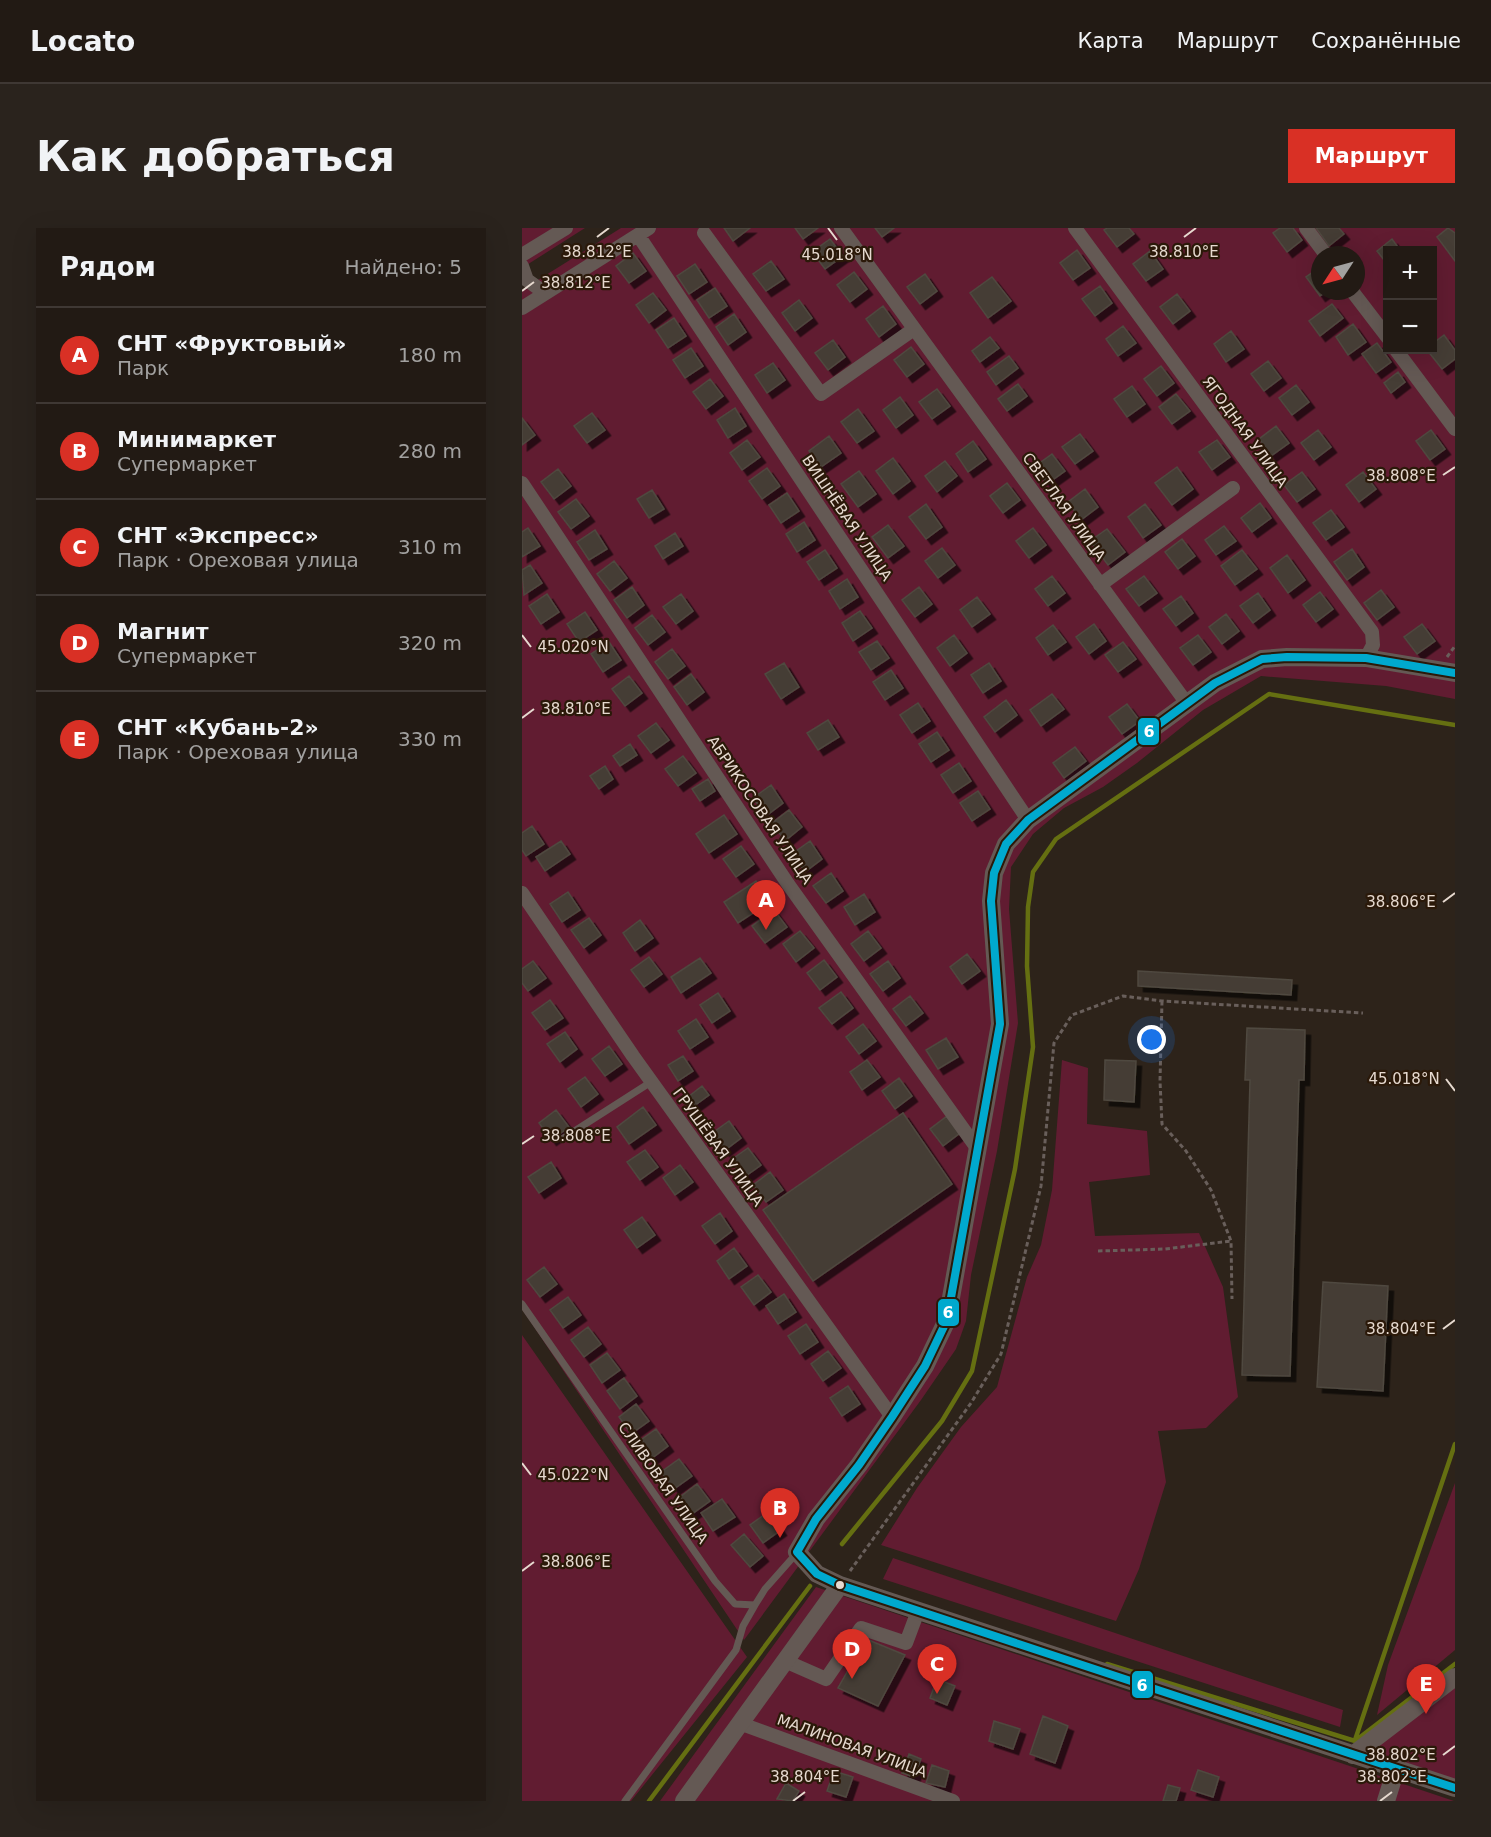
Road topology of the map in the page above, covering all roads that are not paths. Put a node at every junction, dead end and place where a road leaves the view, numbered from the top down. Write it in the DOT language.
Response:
graph roads {
  1 [pos="566,228"];
  2 [pos="841,228"];
  3 [pos="1075,228"];
  4 [pos="1306,228"];
  5 [pos="643,231"];
  6 [pos="704,233"];
  7 [pos="1319,246"];
  8 [pos="522,255"];
  9 [pos="522,266"];
  10 [pos="545,293"];
  11 [pos="1359,300"];
  12 [pos="522,308"];
  13 [pos="914,329"];
  14 [pos="1383,331"];
  15 [pos="1399,354"];
  16 [pos="1455,429"];
  17 [pos="522,483"];
  18 [pos="1233,488"];
  19 [pos="1100,585"];
  20 [pos="1366,658"];
  21 [pos="1455,673"];
  22 [pos="1188,705"];
  23 [pos="1028,820"];
  24 [pos="522,893"];
  25 [pos="651,1082"];
  26 [pos="562,1139"];
  27 [pos="978,1151"];
  28 [pos="522,1304"];
  29 [pos="892,1417"];
  30 [pos="798,1552"];
  31 [pos="840,1585"];
  32 [pos="755,1605"];
  33 [pos="918,1611"];
  34 [pos="785,1661"];
  35 [pos="1455,1677"];
  36 [pos="739,1723"];
  37 [pos="1353,1755"];
  38 [pos="1396,1769"];
  39 [pos="1455,1788"];
  40 [pos="625,1801"];
  41 [pos="684,1801"];
  42 [pos="953,1801"];
  43 [pos="1386,1801"];
  1 -- 8 [label="street"];
  2 -- 13 [label="street, СВЕТЛАЯ УЛИЦА"];
  3 -- 20 [label="street, ЯГОДНАЯ УЛИЦА"];
  4 -- 7 [label="street"];
  5 -- 10 [label="street"];
  5 -- 23 [label="street, ВИШНЁВАЯ УЛИЦА"];
  6 -- 13 [label="street"];
  9 -- 10 [label="street"];
  10 -- 12 [label="street"];
  11 -- 14 [label="street"];
  13 -- 19 [label="street, СВЕТЛАЯ УЛИЦА"];
  15 -- 16 [label="street"];
  17 -- 27 [label="street, АБРИКОСОВАЯ УЛИЦА"];
  18 -- 19 [label="street"];
  19 -- 22 [label="street, СВЕТЛАЯ УЛИЦА"];
  20 -- 21 [label="street"];
  20 -- 22 [label="street"];
  22 -- 23 [label="street"];
  23 -- 27 [label="street"];
  24 -- 25 [label="street, ГРУШЁВАЯ УЛИЦА"];
  25 -- 26 [label="lane"];
  25 -- 29 [label="street, ГРУШЁВАЯ УЛИЦА"];
  27 -- 29 [label="street"];
  28 -- 32 [label="lane, СЛИВОВАЯ УЛИЦА"];
  29 -- 30 [label="street"];
  30 -- 31 [label="street"];
  30 -- 32 [label="lane"];
  31 -- 33 [label="street"];
  31 -- 34 [label="street"];
  32 -- 40 [label="lane"];
  33 -- 34 [label="street"];
  33 -- 37 [label="street"];
  34 -- 36 [label="street"];
  35 -- 37 [label="street"];
  36 -- 41 [label="street"];
  36 -- 42 [label="street, МАЛИНОВАЯ УЛИЦА"];
  37 -- 38 [label="street"];
  38 -- 39 [label="street"];
  38 -- 43 [label="street"];
}
